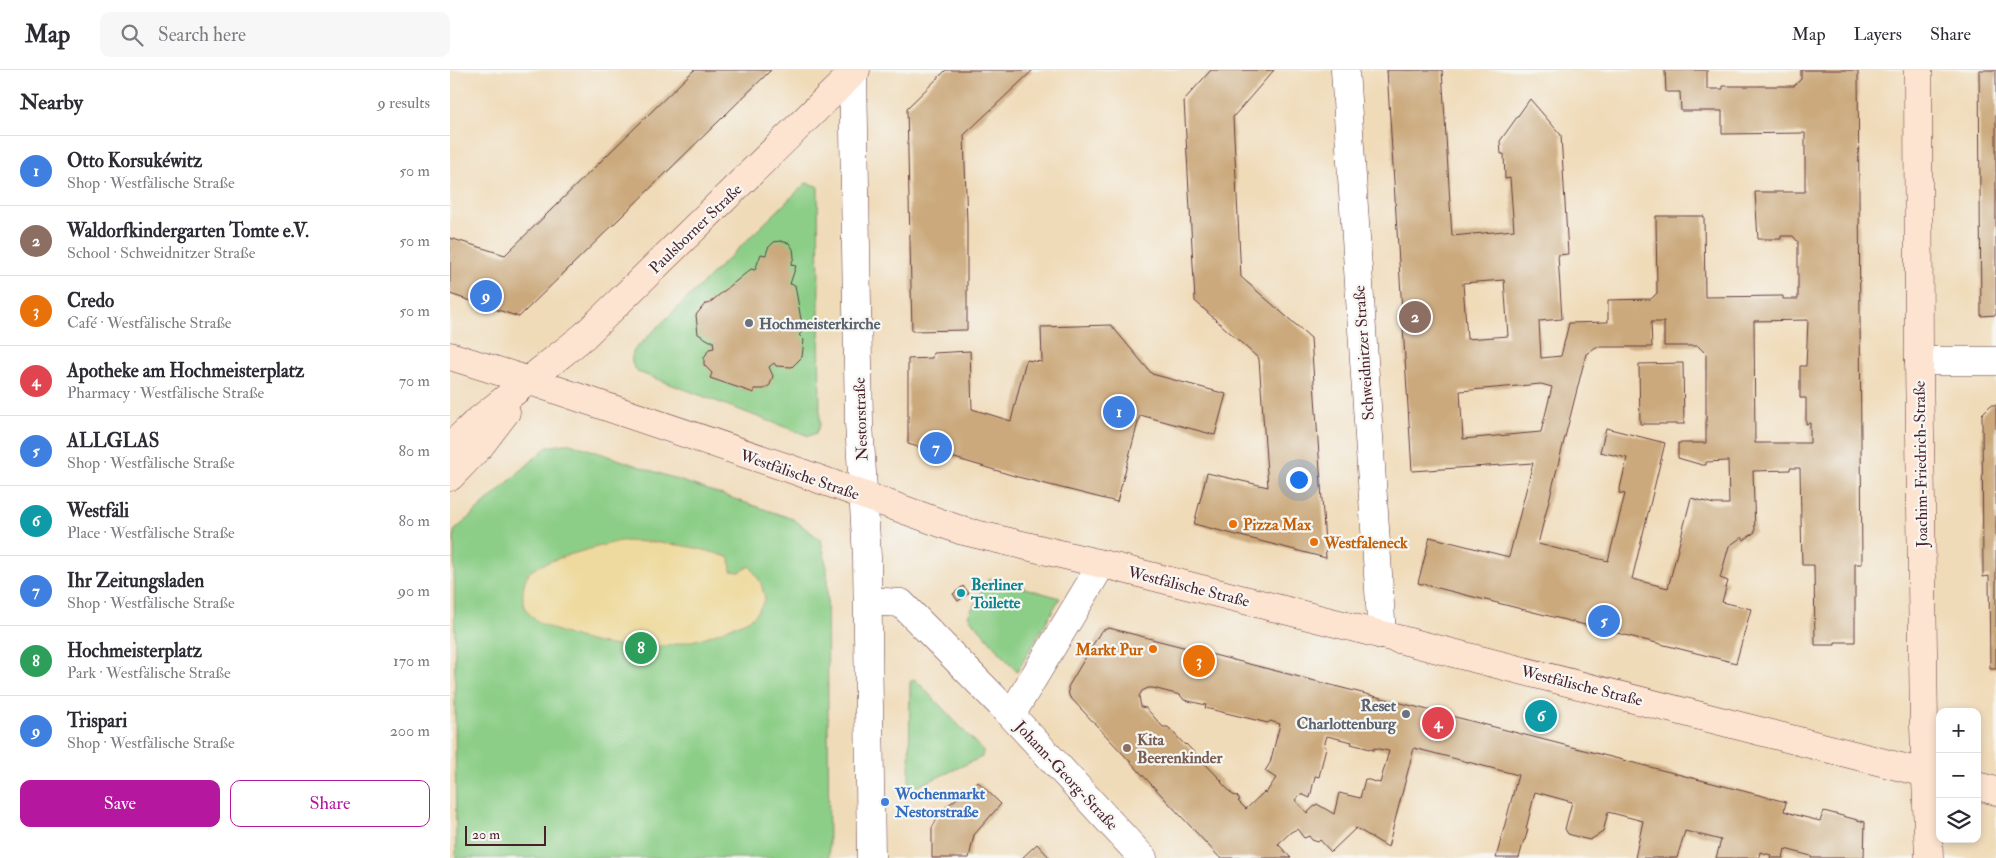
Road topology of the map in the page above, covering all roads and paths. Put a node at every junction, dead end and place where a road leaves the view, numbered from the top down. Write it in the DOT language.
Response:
graph roads {
  1 [pos="1345,70"];
  2 [pos="1918,70"];
  3 [pos="854,71"];
  4 [pos="450,356"];
  5 [pos="1919,361"];
  6 [pos="1996,361"];
  7 [pos="530,381"];
  8 [pos="450,447"];
  9 [pos="450,477"];
  10 [pos="864,496"];
  11 [pos="1102,564"];
  12 [pos="868,601"];
  13 [pos="1382,635"];
  14 [pos="1011,715"];
  15 [pos="1933,775"];
  16 [pos="1981,787"];
  17 [pos="1996,791"];
  18 [pos="871,858"];
  19 [pos="1143,858"];
  20 [pos="1929,858"];
  1 -- 13 [label="street, Schweidnitzer Straße"];
  2 -- 5 [label="street, Joachim-Friedrich-Straße"];
  3 -- 7 [label="street, Paulsborner Straße"];
  3 -- 10 [label="street, Nestorstraße"];
  4 -- 7 [label="street, Westfälische Straße"];
  5 -- 6 [label="street"];
  5 -- 15 [label="street, Joachim-Friedrich-Straße"];
  7 -- 8 [label="street, Paulsborner Straße"];
  7 -- 9 [label="street, Paulsborner Straße"];
  7 -- 10 [label="street, Westfälische Straße"];
  10 -- 11 [label="street, Westfälische Straße"];
  10 -- 12 [label="street, Nestorstraße"];
  11 -- 13 [label="street, Westfälische Straße"];
  11 -- 14 [label="street, Johann-Georg-Straße"];
  12 -- 14 [label="street, Johann-Georg-Straße"];
  12 -- 18 [label="street, Nestorstraße"];
  13 -- 15 [label="street, Westfälische Straße"];
  14 -- 19 [label="street, Johann-Georg-Straße"];
  15 -- 20 [label="street, Joachim-Friedrich-Straße"];
  16 -- 17 [label="street"];
}
